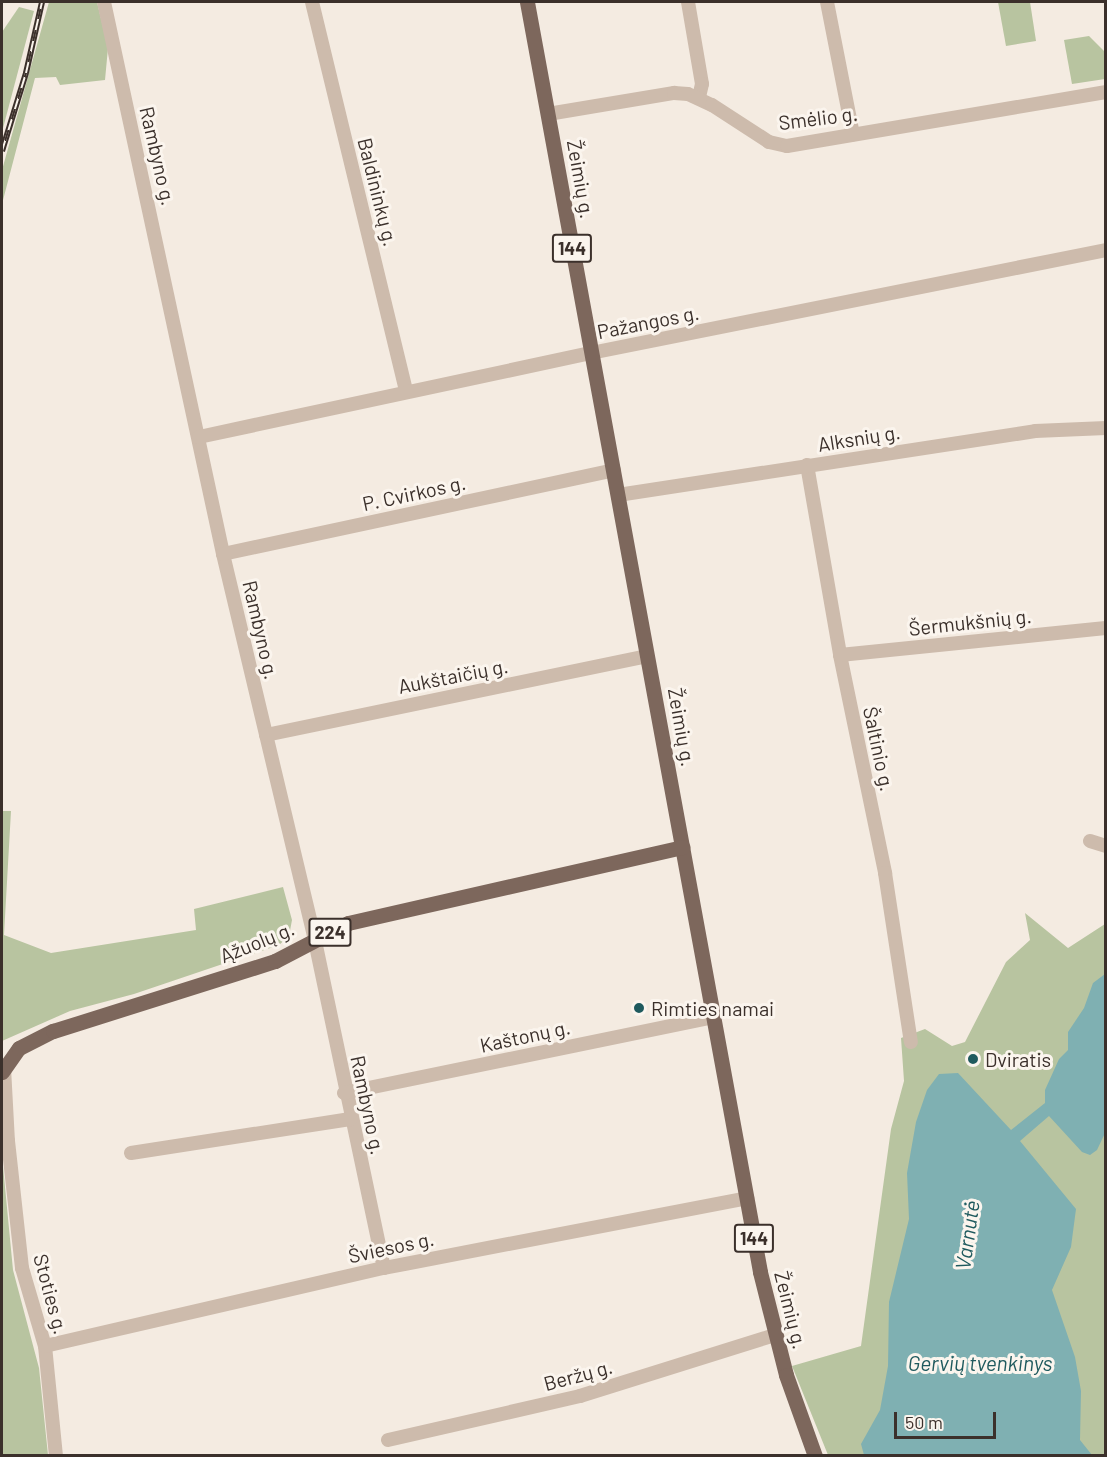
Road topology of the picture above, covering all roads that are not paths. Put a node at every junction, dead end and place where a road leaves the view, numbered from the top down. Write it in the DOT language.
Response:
graph roads {
  1 [pos="104,2"];
  2 [pos="312,2"];
  3 [pos="527,2"];
  4 [pos="688,2"];
  5 [pos="827,2"];
  6 [pos="1106,92"];
  7 [pos="699,97"];
  8 [pos="548,114"];
  9 [pos="853,134"];
  10 [pos="1106,250"];
  11 [pos="591,353"];
  12 [pos="406,392"];
  13 [pos="1106,428"];
  14 [pos="199,437"];
  15 [pos="807,465"];
  16 [pos="614,470"];
  17 [pos="618,495"];
  18 [pos="223,554"];
  19 [pos="1106,628"];
  20 [pos="840,655"];
  21 [pos="648,656"];
  22 [pos="266,735"];
  23 [pos="1090,841"];
  24 [pos="1106,846"];
  25 [pos="682,847"];
  26 [pos="315,941"];
  27 [pos="714,1017"];
  28 [pos="911,1042"];
  29 [pos="3,1070"];
  30 [pos="344,1093"];
  31 [pos="350,1119"];
  32 [pos="5,1138"];
  33 [pos="131,1153"];
  34 [pos="747,1198"];
  35 [pos="384,1268"];
  36 [pos="775,1335"];
  37 [pos="45,1346"];
  38 [pos="388,1440"];
  39 [pos="56,1455"];
  40 [pos="815,1455"];
  1 -- 14 [label="street, Rambyno g."];
  2 -- 12 [label="street, Baldininkų g."];
  3 -- 8 [label="main road, Žeimių g. / 144"];
  4 -- 7 [label="street"];
  5 -- 9 [label="street"];
  6 -- 9 [label="street, Smėlio g."];
  7 -- 8 [label="street, Smėlio g."];
  7 -- 9 [label="street, Smėlio g."];
  8 -- 11 [label="main road, Žeimių g. / 144"];
  10 -- 11 [label="street, Pažangos g."];
  11 -- 12 [label="street, Pažangos g."];
  11 -- 16 [label="main road, Žeimių g. / 144"];
  12 -- 14 [label="street, Pažangos g."];
  13 -- 15 [label="street, Alksnių g."];
  14 -- 18 [label="street, Rambyno g."];
  15 -- 17 [label="street, Alksnių g."];
  15 -- 20 [label="street, Šaltinio g."];
  16 -- 17 [label="main road, Žeimių g. / 144"];
  16 -- 18 [label="street, P. Cvirkos g."];
  17 -- 21 [label="main road, Žeimių g. / 144"];
  18 -- 22 [label="street, Rambyno g."];
  19 -- 20 [label="street, Šermukšnių g."];
  20 -- 28 [label="street, Šaltinio g."];
  21 -- 22 [label="street, Aukštaičių g."];
  21 -- 25 [label="main road, Žeimių g. / 144"];
  22 -- 26 [label="street, Rambyno g."];
  23 -- 24 [label="street"];
  25 -- 26 [label="main road, Ąžuolų g. / 224"];
  25 -- 27 [label="main road, Žeimių g. / 144"];
  26 -- 29 [label="main road, Ąžuolų g. / 224"];
  26 -- 30 [label="street, Rambyno g."];
  27 -- 30 [label="street, Kaštonų g."];
  27 -- 34 [label="main road, Žeimių g. / 144"];
  29 -- 32 [label="street, Stoties g."];
  30 -- 31 [label="street, Rambyno g."];
  31 -- 33 [label="street"];
  31 -- 35 [label="street, Rambyno g."];
  32 -- 37 [label="street, Stoties g."];
  34 -- 35 [label="street, Šviesos g."];
  34 -- 36 [label="main road, Žeimių g. / 144"];
  35 -- 37 [label="street, Šviesos g."];
  36 -- 38 [label="street, Beržų g."];
  36 -- 40 [label="main road, Žeimių g. / 144"];
  37 -- 39 [label="street, Stoties g."];
}
